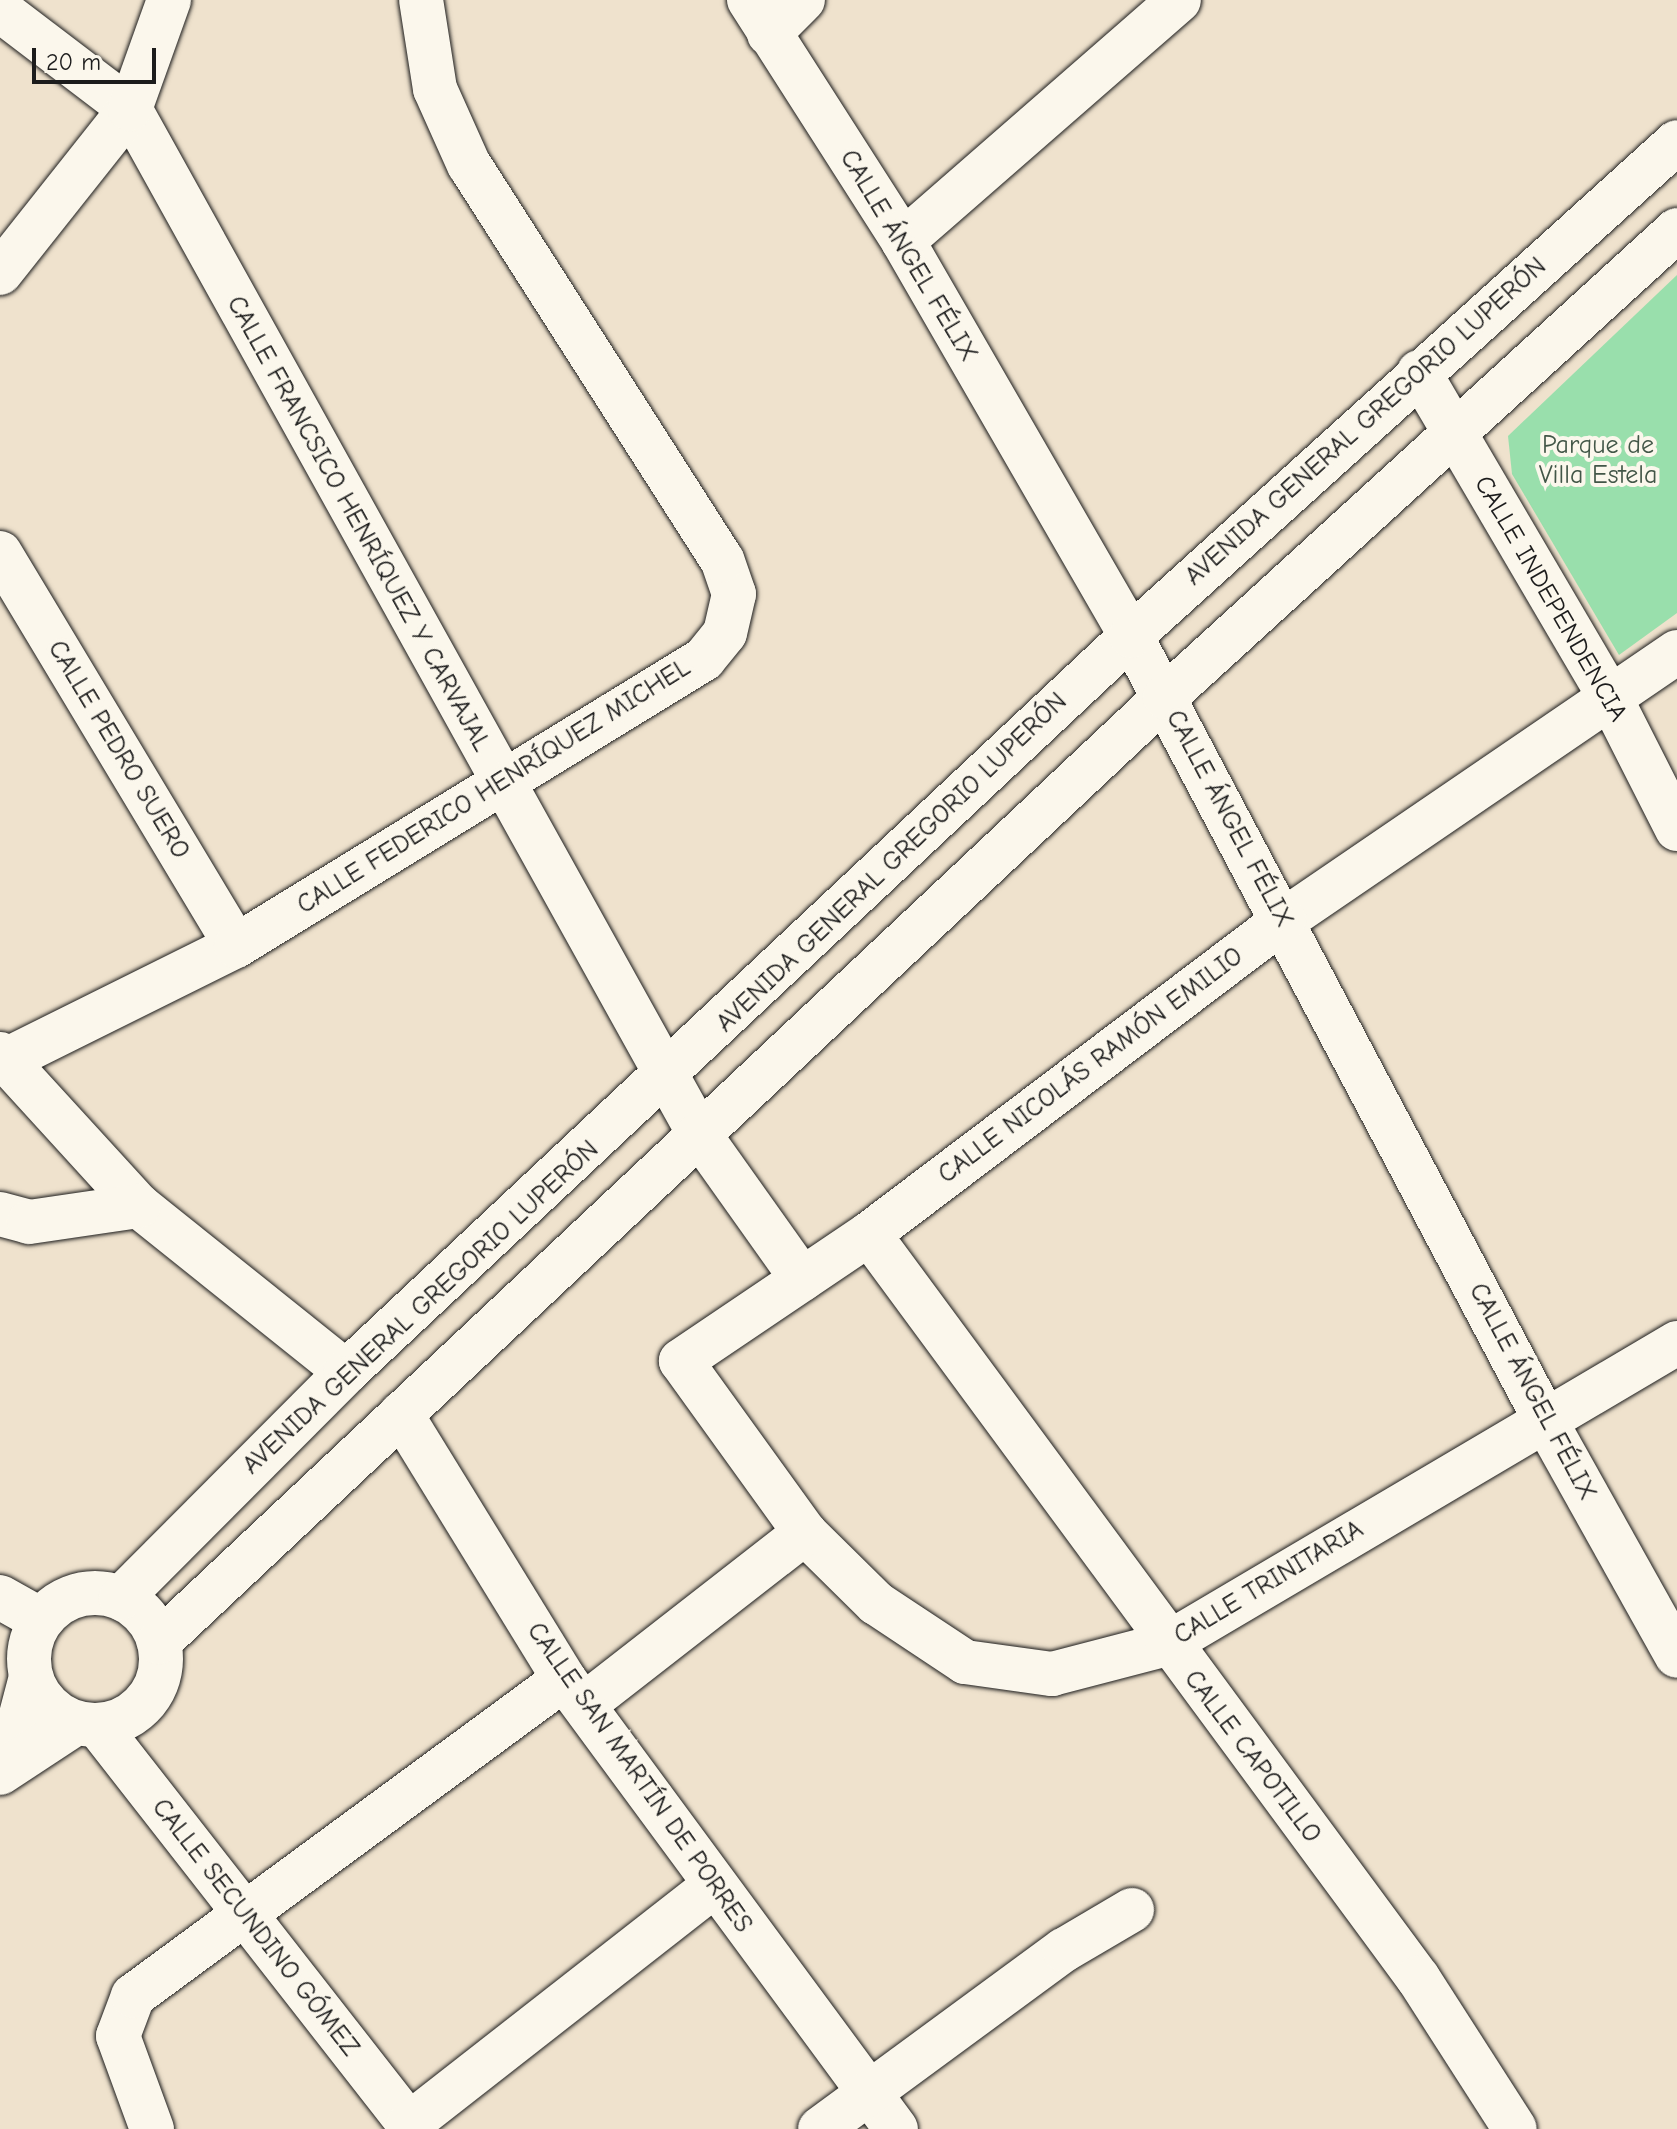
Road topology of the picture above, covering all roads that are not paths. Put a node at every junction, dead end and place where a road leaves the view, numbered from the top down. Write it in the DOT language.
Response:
graph roads {
  1 [pos="169,0"];
  2 [pos="421,0"];
  3 [pos="803,0"];
  4 [pos="1179,0"];
  5 [pos="0,10"];
  6 [pos="759,17"];
  7 [pos="130,109"];
  8 [pos="1677,142"];
  9 [pos="1677,230"];
  10 [pos="903,241"];
  11 [pos="0,273"];
  12 [pos="1419,372"];
  13 [pos="1452,433"];
  14 [pos="0,553"];
  15 [pos="1131,636"];
  16 [pos="1677,652"];
  17 [pos="1165,697"];
  18 [pos="1610,697"];
  19 [pos="499,782"];
  20 [pos="1677,829"];
  21 [pos="1284,920"];
  22 [pos="236,946"];
  23 [pos="1,1059"];
  24 [pos="667,1077"];
  25 [pos="699,1134"];
  26 [pos="139,1206"];
  27 [pos="0,1214"];
  28 [pos="869,1234"];
  29 [pos="802,1279"];
  30 [pos="1677,1343"];
  31 [pos="346,1372"];
  32 [pos="401,1414"];
  33 [pos="1545,1420"];
  34 [pos="805,1533"];
  35 [pos="0,1597"];
  36 [pos="121,1598"];
  37 [pos="41,1620"];
  38 [pos="159,1642"];
  39 [pos="1167,1644"];
  40 [pos="1677,1656"];
  41 [pos="31,1677"];
  42 [pos="575,1691"];
  43 [pos="86,1725"];
  44 [pos="4,1769"];
  45 [pos="712,1887"];
  46 [pos="1132,1910"];
  47 [pos="244,1914"];
  48 [pos="868,2093"];
  49 [pos="411,2126"];
  50 [pos="152,2129"];
  51 [pos="820,2129"];
  52 [pos="896,2129"];
  53 [pos="1515,2129"];
  1 -- 7 [label="street"];
  2 -- 19 [label="street, CALLE FEDERICO HENRÍQUEZ MICHEL"];
  3 -- 6 [label="street"];
  4 -- 10 [label="street"];
  5 -- 7 [label="street, CALLE FRANCSICO HENRÍQUEZ Y CARVAJAL"];
  6 -- 10 [label="street, CALLE ÁNGEL FÉLIX"];
  7 -- 11 [label="street"];
  7 -- 19 [label="street, CALLE FRANCSICO HENRÍQUEZ Y CARVAJAL"];
  8 -- 12 [label="street, AVENIDA GENERAL GREGORIO LUPERÓN"];
  9 -- 13 [label="street"];
  10 -- 15 [label="street, CALLE ÁNGEL FÉLIX"];
  12 -- 13 [label="street, CALLE INDEPENDENCIA"];
  12 -- 15 [label="street, AVENIDA GENERAL GREGORIO LUPERÓN"];
  13 -- 17 [label="street"];
  13 -- 18 [label="street, CALLE INDEPENDENCIA"];
  14 -- 22 [label="street, CALLE PEDRO SUERO"];
  15 -- 17 [label="street, CALLE ÁNGEL FÉLIX"];
  15 -- 24 [label="street, AVENIDA GENERAL GREGORIO LUPERÓN"];
  16 -- 18 [label="street, CALLE NICOLÁS RAMÓN EMILIO"];
  17 -- 21 [label="street, CALLE ÁNGEL FÉLIX"];
  17 -- 25 [label="street"];
  18 -- 20 [label="street, CALLE INDEPENDENCIA"];
  18 -- 21 [label="street, CALLE NICOLÁS RAMÓN EMILIO"];
  19 -- 22 [label="street, CALLE FEDERICO HENRÍQUEZ MICHEL"];
  19 -- 24 [label="street, CALLE FRANCSICO HENRÍQUEZ Y CARVAJAL"];
  21 -- 28 [label="street, CALLE NICOLÁS RAMÓN EMILIO"];
  21 -- 33 [label="street, CALLE ÁNGEL FÉLIX"];
  22 -- 23 [label="street, CALLE FEDERICO HENRÍQUEZ MICHEL"];
  23 -- 26 [label="street"];
  24 -- 25 [label="street, CALLE FRANCSICO HENRÍQUEZ Y CARVAJAL"];
  24 -- 31 [label="street, AVENIDA GENERAL GREGORIO LUPERÓN"];
  25 -- 29 [label="street, CALLE FRANCSICO HENRÍQUEZ Y CARVAJAL"];
  25 -- 32 [label="street"];
  26 -- 27 [label="street"];
  26 -- 31 [label="street"];
  28 -- 29 [label="street, CALLE NICOLÁS RAMÓN EMILIO"];
  28 -- 39 [label="street, CALLE CAPOTILLO"];
  29 -- 34 [label="street, CALLE NICOLÁS RAMÓN EMILIO"];
  30 -- 33 [label="street, CALLE TRINITARIA"];
  31 -- 36 [label="street, AVENIDA GENERAL GREGORIO LUPERÓN"];
  32 -- 38 [label="street"];
  32 -- 42 [label="street, CALLE SAN MARTÍN DE PORRES"];
  33 -- 39 [label="street, CALLE TRINITARIA"];
  33 -- 40 [label="street, CALLE ÁNGEL FÉLIX"];
  34 -- 39 [label="street, CALLE TRINITARIA"];
  34 -- 42 [label="street"];
  35 -- 37 [label="street"];
  36 -- 37 [label="street"];
  36 -- 38 [label="street"];
  37 -- 41 [label="street"];
  38 -- 43 [label="street"];
  39 -- 53 [label="street, CALLE CAPOTILLO"];
  41 -- 43 [label="street"];
  41 -- 44 [label="street"];
  42 -- 45 [label="street, CALLE SAN MARTÍN DE PORRES"];
  42 -- 47 [label="street"];
  43 -- 44 [label="street"];
  43 -- 47 [label="street, CALLE SECUNDINO GÓMEZ"];
  45 -- 48 [label="street, CALLE SAN MARTÍN DE PORRES"];
  45 -- 49 [label="street"];
  46 -- 48 [label="street"];
  47 -- 49 [label="street, CALLE SECUNDINO GÓMEZ"];
  47 -- 50 [label="street"];
  48 -- 51 [label="street"];
  48 -- 52 [label="street, CALLE SAN MARTÍN DE PORRES"];
}
